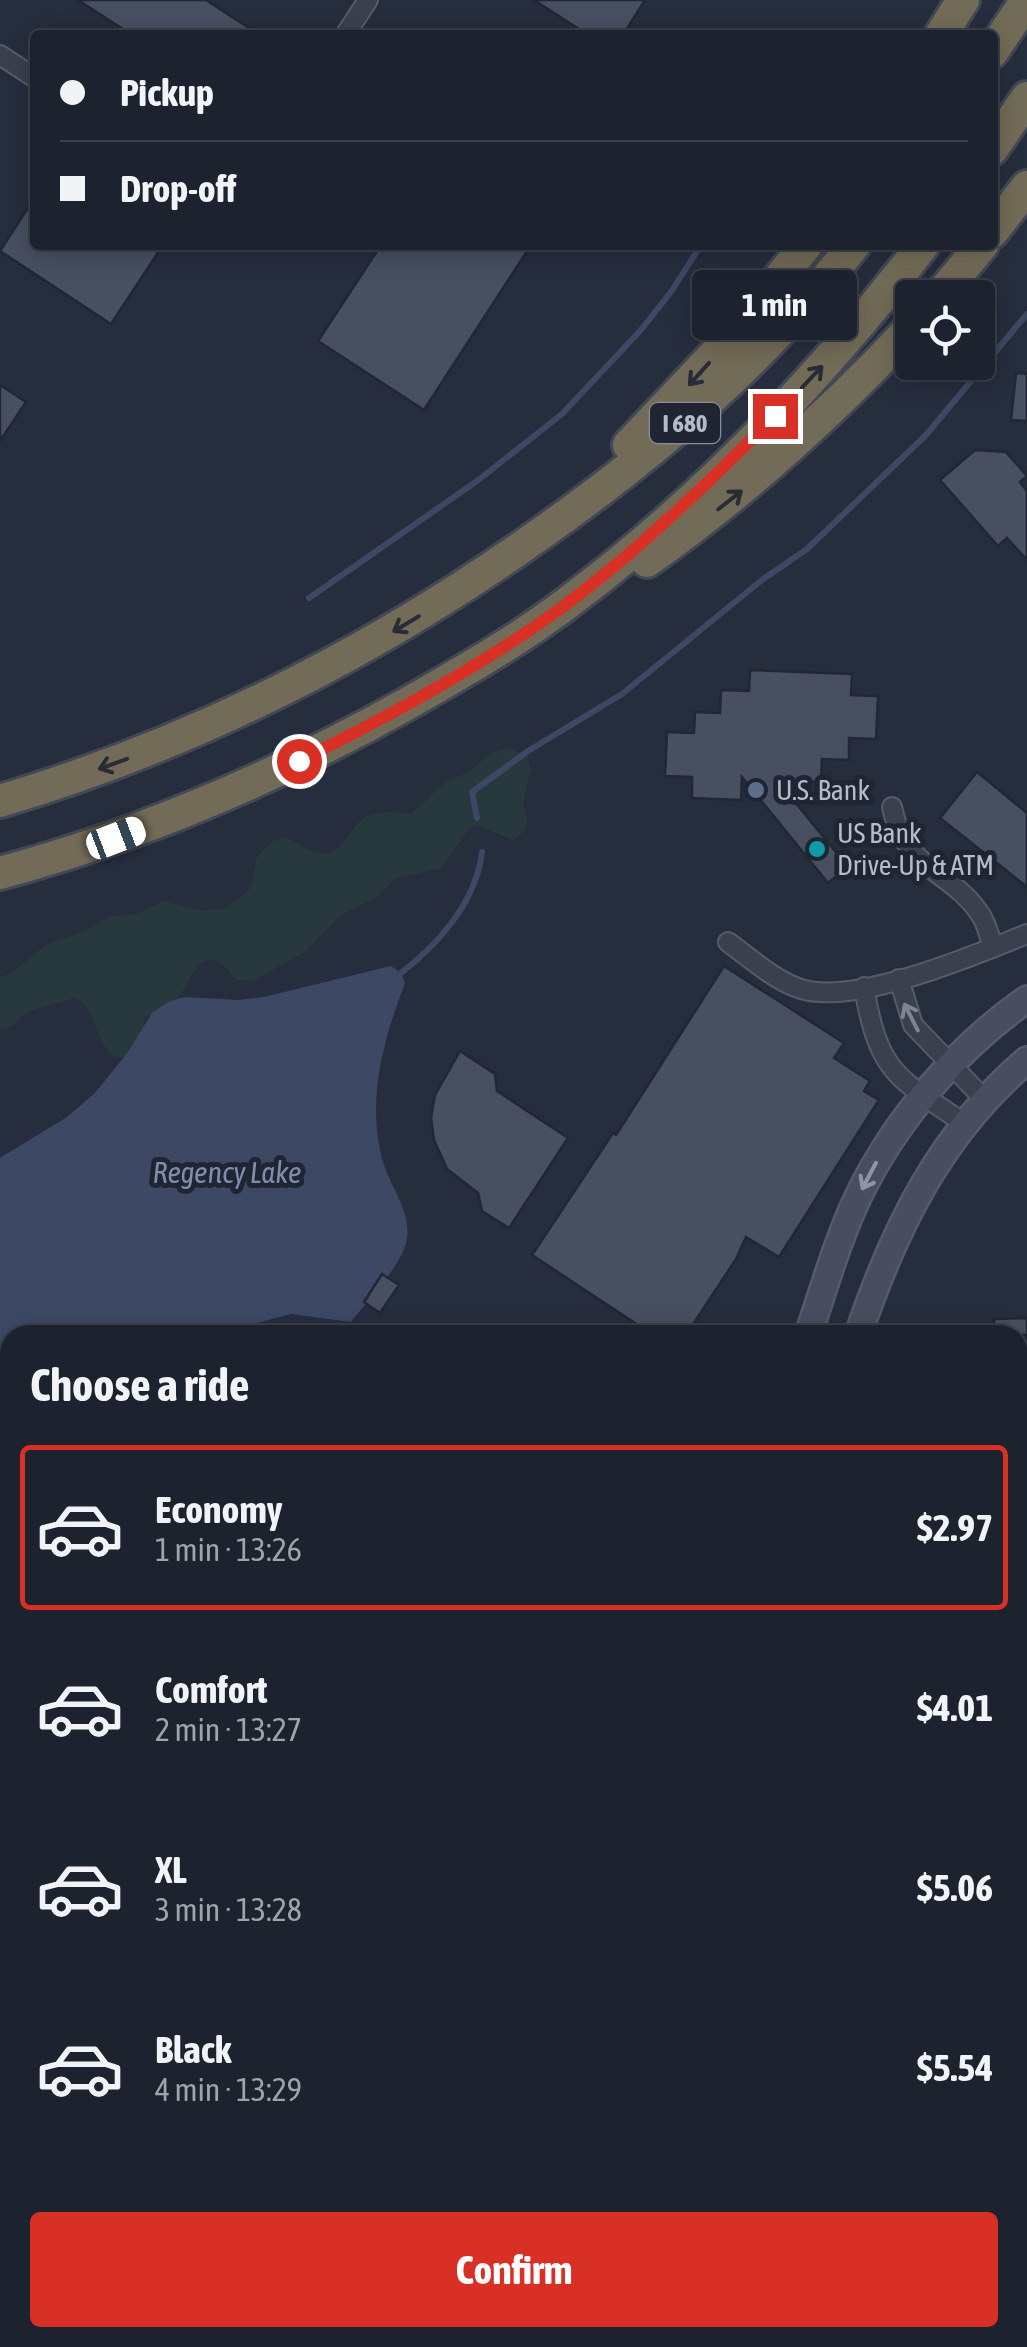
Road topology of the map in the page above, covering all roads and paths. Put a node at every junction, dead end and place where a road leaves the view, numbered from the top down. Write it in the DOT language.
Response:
graph roads {
  1 [pos="368,0"];
  2 [pos="962,0"];
  3 [pos="1027,0"];
  4 [pos="349,30"];
  5 [pos="944,30"];
  6 [pos="998,43"];
  7 [pos="0,55"];
  8 [pos="30,75"];
  9 [pos="1027,98"];
  10 [pos="998,141"];
  11 [pos="1027,187"];
  12 [pos="998,224"];
  13 [pos="802,250"];
  14 [pos="850,250"];
  15 [pos="920,250"];
  16 [pos="978,250"];
  17 [pos="953,280"];
  18 [pos="895,344"];
  19 [pos="488,571"];
  20 [pos="531,629"];
  21 [pos="0,800"];
  22 [pos="892,807"];
  23 [pos="0,874"];
  24 [pos="1027,934"];
  25 [pos="728,942"];
  26 [pos="993,948"];
  27 [pos="899,979"];
  28 [pos="864,987"];
  29 [pos="1027,999"];
  30 [pos="1027,1060"];
  31 [pos="950,1066"];
  32 [pos="924,1096"];
  33 [pos="984,1099"];
  34 [pos="964,1123"];
  35 [pos="812,1325"];
  36 [pos="861,1325"];
  1 -- 4 [label="street"];
  2 -- 5 [label="highway"];
  3 -- 6 [label="highway"];
  7 -- 8 [label="street"];
  9 -- 10 [label="highway"];
  11 -- 12 [label="highway"];
  13 -- 19 [label="highway, one-way"];
  14 -- 19 [label="highway, I 680"];
  20 -- 15 [label="highway, I 680, one-way"];
  16 -- 17 [label="highway"];
  20 -- 18 [label="highway, one-way"];
  19 -- 21 [label="highway, I 680, one-way"];
  20 -- 23 [label="highway, I 680"];
  22 -- 26 [label="street"];
  24 -- 26 [label="street"];
  25 -- 28 [label="street"];
  26 -- 27 [label="street"];
  27 -- 28 [label="street"];
  31 -- 27 [label="street, one-way"];
  28 -- 32 [label="street"];
  29 -- 31 [label="main road"];
  30 -- 33 [label="main road"];
  31 -- 32 [label="main road"];
  31 -- 33 [label="street"];
  32 -- 34 [label="street"];
  32 -- 35 [label="main road, one-way"];
  33 -- 34 [label="main road"];
  34 -- 36 [label="main road"];
}
